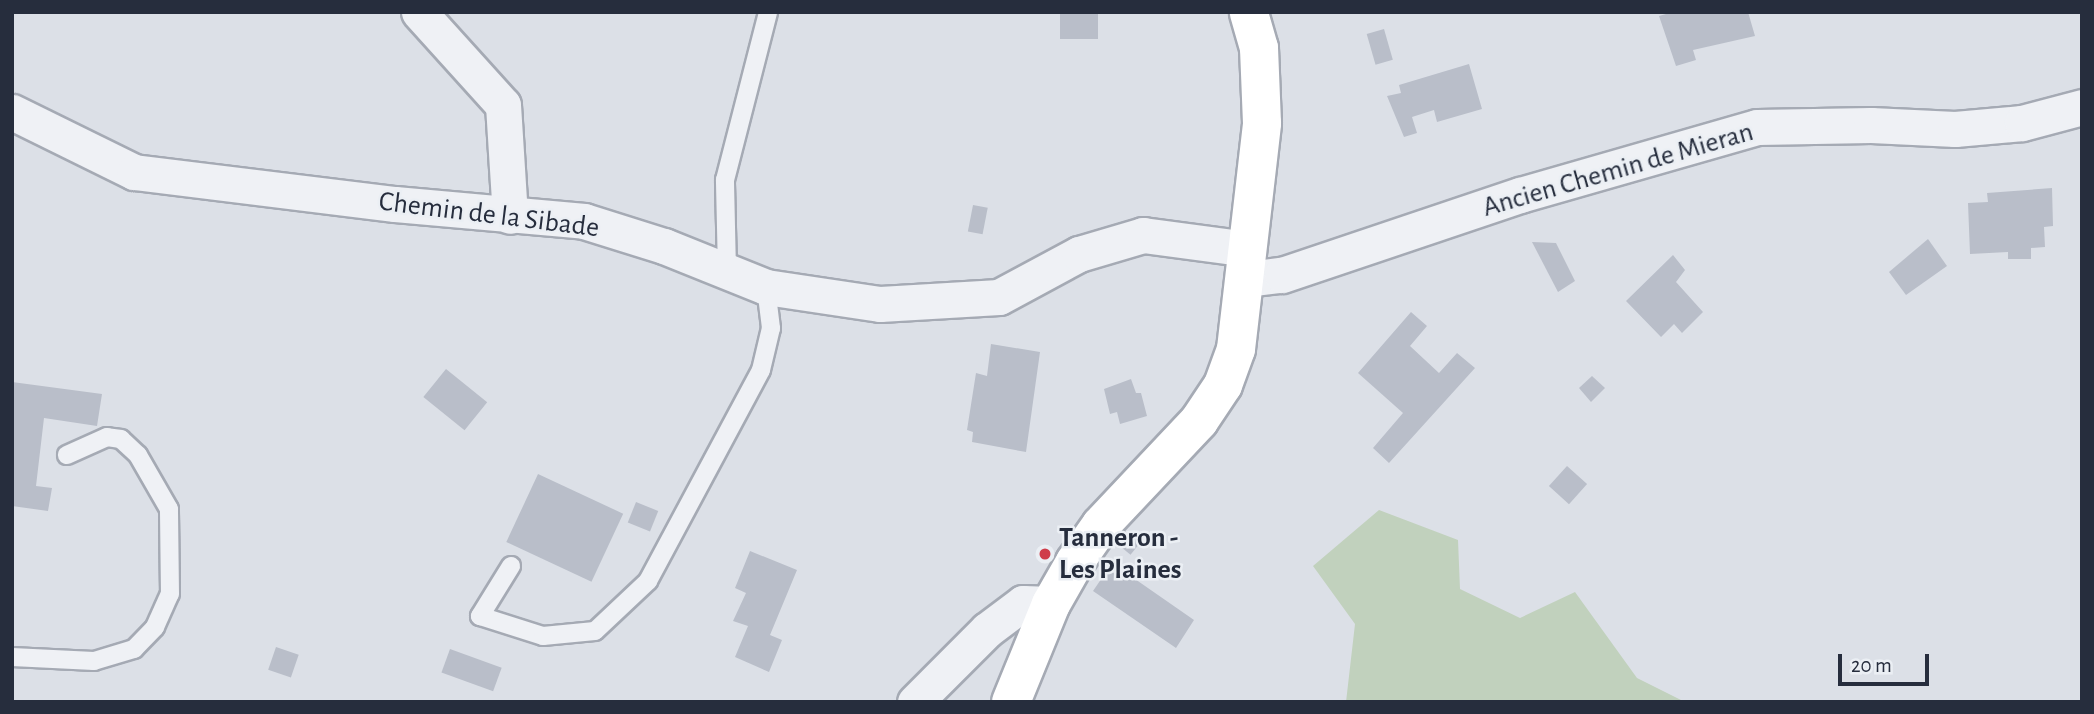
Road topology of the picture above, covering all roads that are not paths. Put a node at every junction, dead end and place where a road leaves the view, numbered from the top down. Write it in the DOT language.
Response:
graph roads {
  1 [pos="419,12"];
  2 [pos="768,12"];
  3 [pos="1249,12"];
  4 [pos="2082,107"];
  5 [pos="12,112"];
  6 [pos="510,216"];
  7 [pos="1248,264"];
  8 [pos="727,271"];
  9 [pos="766,287"];
  10 [pos="66,455"];
  11 [pos="511,566"];
  12 [pos="1051,604"];
  13 [pos="12,657"];
  14 [pos="915,702"];
  15 [pos="1011,702"];
  1 -- 6 [label="street"];
  2 -- 8 [label="lane"];
  3 -- 7 [label="street"];
  4 -- 7 [label="street, Ancien Chemin de Mieran"];
  5 -- 6 [label="street, Chemin de la Sibade"];
  6 -- 8 [label="street, Chemin de la Sibade"];
  7 -- 9 [label="street, Chemin de la Sibade"];
  7 -- 12 [label="street"];
  8 -- 9 [label="street, Chemin de la Sibade"];
  9 -- 11 [label="lane"];
  10 -- 13 [label="lane"];
  12 -- 14 [label="street"];
  12 -- 15 [label="street"];
}
